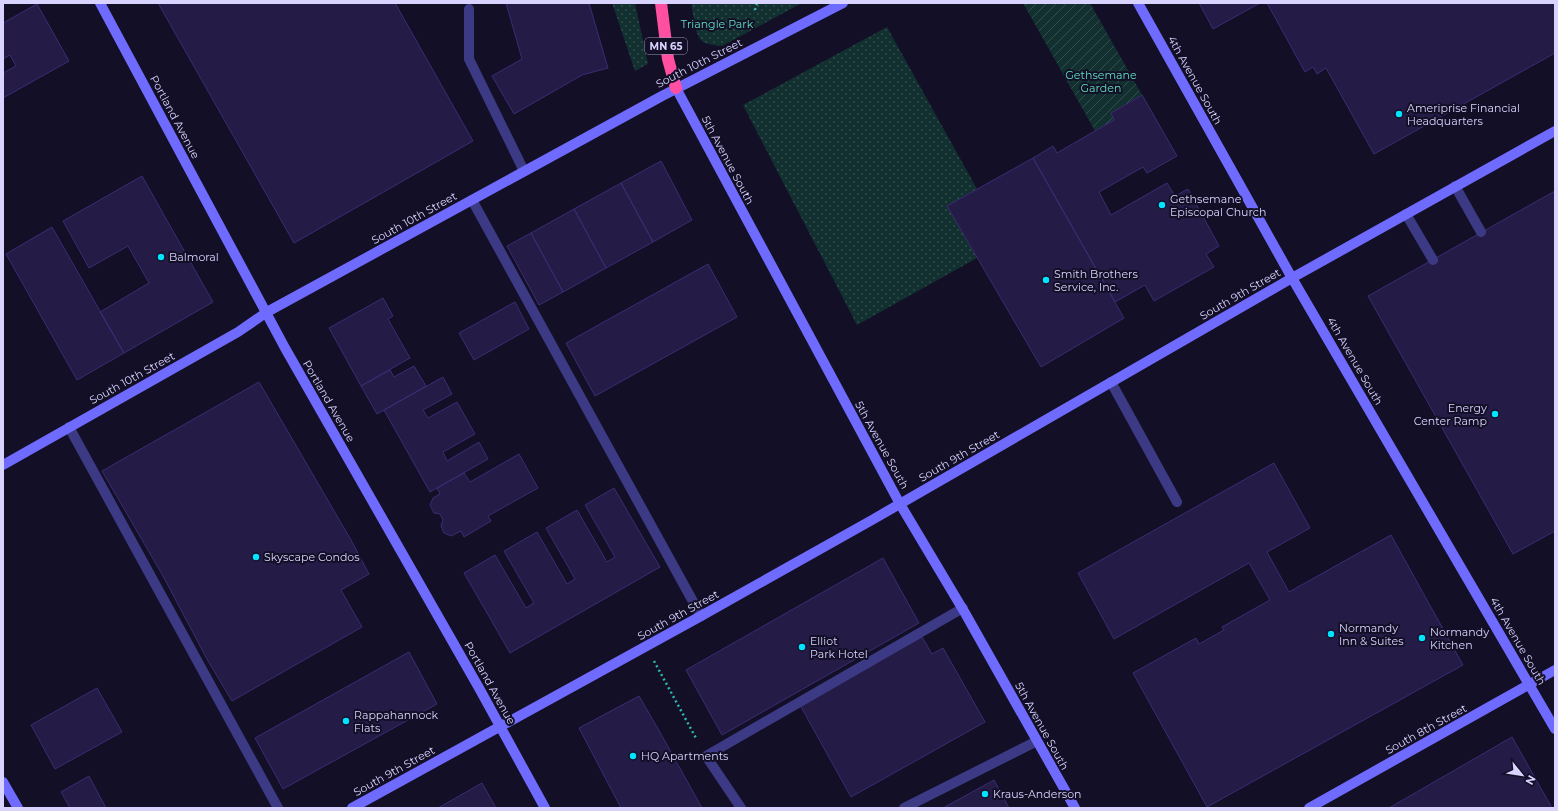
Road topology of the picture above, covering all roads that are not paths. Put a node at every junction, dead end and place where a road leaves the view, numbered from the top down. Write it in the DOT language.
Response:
graph roads {
  1 [pos="100,3"];
  2 [pos="660,3"];
  3 [pos="843,3"];
  4 [pos="1138,3"];
  5 [pos="469,9"];
  6 [pos="676,88"];
  7 [pos="1555,130"];
  8 [pos="524,171"];
  9 [pos="1455,186"];
  10 [pos="472,200"];
  11 [pos="1406,214"];
  12 [pos="1481,232"];
  13 [pos="1433,260"];
  14 [pos="1292,278"];
  15 [pos="267,312"];
  16 [pos="1111,382"];
  17 [pos="69,427"];
  18 [pos="3,465"];
  19 [pos="1177,502"];
  20 [pos="900,504"];
  21 [pos="963,608"];
  22 [pos="701,616"];
  23 [pos="1555,670"];
  24 [pos="1530,684"];
  25 [pos="500,726"];
  26 [pos="1555,729"];
  27 [pos="1038,741"];
  28 [pos="3,782"];
  29 [pos="358,806"];
  30 [pos="18,808"];
  31 [pos="278,808"];
  32 [pos="545,808"];
  33 [pos="741,808"];
  34 [pos="904,808"];
  35 [pos="1075,808"];
  36 [pos="1309,808"];
  1 -- 15 [label="street, Portland Avenue"];
  2 -- 6 [label="highway, MN 65"];
  3 -- 6 [label="street, South 10th Street"];
  4 -- 14 [label="street, 4th Avenue South"];
  5 -- 8 [label="lane"];
  6 -- 8 [label="street, South 10th Street"];
  6 -- 20 [label="street, 5th Avenue South"];
  7 -- 9 [label="street, South 9th Street"];
  8 -- 10 [label="street, South 10th Street"];
  9 -- 11 [label="street, South 9th Street"];
  9 -- 12 [label="lane"];
  10 -- 15 [label="street, South 10th Street"];
  10 -- 22 [label="lane"];
  11 -- 13 [label="lane"];
  11 -- 14 [label="street, South 9th Street"];
  14 -- 16 [label="street, South 9th Street"];
  14 -- 24 [label="street, 4th Avenue South"];
  15 -- 17 [label="street, South 10th Street"];
  15 -- 25 [label="street, Portland Avenue"];
  16 -- 19 [label="lane"];
  16 -- 20 [label="street, South 9th Street"];
  17 -- 18 [label="street, South 10th Street"];
  17 -- 31 [label="lane"];
  20 -- 21 [label="street, 5th Avenue South"];
  20 -- 22 [label="street, South 9th Street"];
  21 -- 27 [label="street, 5th Avenue South"];
  21 -- 33 [label="lane"];
  22 -- 25 [label="street, South 9th Street"];
  23 -- 24 [label="street, South 8th Street"];
  24 -- 26 [label="street, 4th Avenue South"];
  24 -- 36 [label="street, South 8th Street"];
  25 -- 29 [label="street, South 9th Street"];
  25 -- 32 [label="street, Portland Avenue"];
  27 -- 34 [label="lane"];
  27 -- 35 [label="street, 5th Avenue South"];
  28 -- 30 [label="street"];
}
